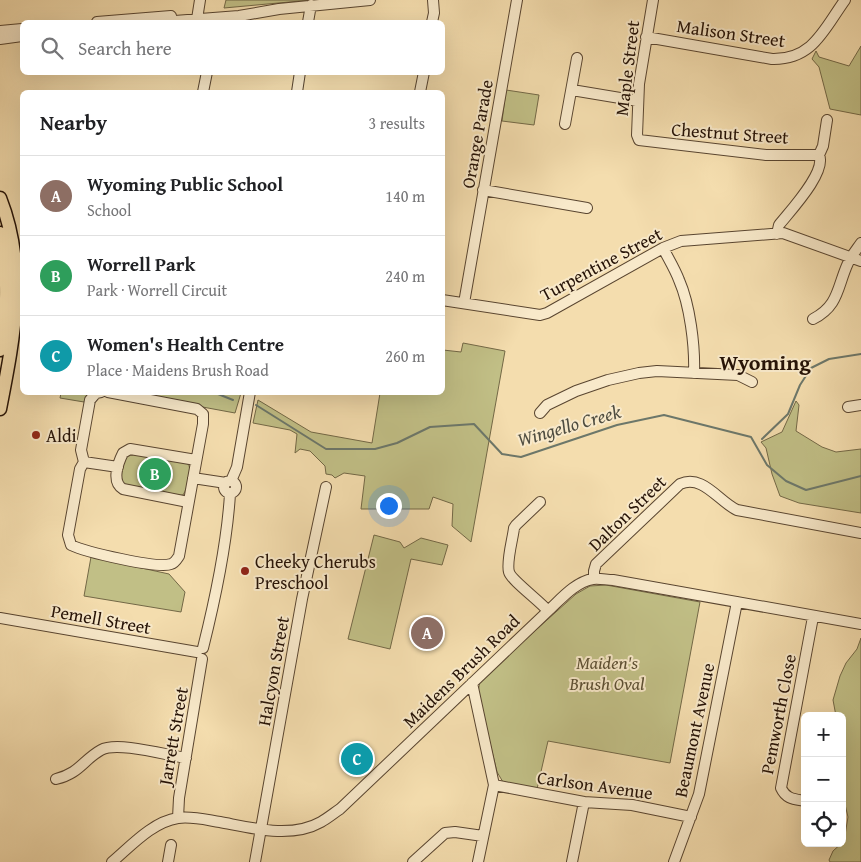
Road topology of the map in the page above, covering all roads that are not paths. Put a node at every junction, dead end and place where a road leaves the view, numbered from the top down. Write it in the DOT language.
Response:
graph roads {
  1 [pos="200,0"];
  2 [pos="370,0"];
  3 [pos="433,0"];
  4 [pos="517,0"];
  5 [pos="652,0"];
  6 [pos="842,1"];
  7 [pos="311,5"];
  8 [pos="197,16"];
  9 [pos="217,17"];
  10 [pos="158,20"];
  11 [pos="308,20"];
  12 [pos="432,20"];
  13 [pos="0,33"];
  14 [pos="20,34"];
  15 [pos="20,34"];
  16 [pos="646,37"];
  17 [pos="0,39"];
  18 [pos="577,58"];
  19 [pos="206,75"];
  20 [pos="300,75"];
  21 [pos="423,75"];
  22 [pos="203,90"];
  23 [pos="297,90"];
  24 [pos="420,90"];
  25 [pos="572,90"];
  26 [pos="638,101"];
  27 [pos="827,120"];
  28 [pos="565,124"];
  29 [pos="639,140"];
  30 [pos="819,155"];
  31 [pos="484,190"];
  32 [pos="0,198"];
  33 [pos="587,208"];
  34 [pos="0,233"];
  35 [pos="777,234"];
  36 [pos="861,242"];
  37 [pos="663,248"];
  38 [pos="856,259"];
  39 [pos="19,267"];
  40 [pos="445,300"];
  41 [pos="464,303"];
  42 [pos="813,319"];
  43 [pos="3,333"];
  44 [pos="0,350"];
  45 [pos="694,373"];
  46 [pos="752,382"];
  47 [pos="94,395"];
  48 [pos="124,395"];
  49 [pos="249,395"];
  50 [pos="861,405"];
  51 [pos="848,407"];
  52 [pos="0,409"];
  53 [pos="540,413"];
  54 [pos="196,460"];
  55 [pos="84,462"];
  56 [pos="118,468"];
  57 [pos="193,481"];
  58 [pos="228,487"];
  59 [pos="326,487"];
  60 [pos="188,502"];
  61 [pos="540,502"];
  62 [pos="861,533"];
  63 [pos="594,578"];
  64 [pos="737,602"];
  65 [pos="548,611"];
  66 [pos="813,617"];
  67 [pos="0,618"];
  68 [pos="861,624"];
  69 [pos="201,653"];
  70 [pos="472,683"];
  71 [pos="186,758"];
  72 [pos="56,779"];
  73 [pos="494,785"];
  74 [pos="801,800"];
  75 [pos="584,802"];
  76 [pos="691,817"];
  77 [pos="178,818"];
  78 [pos="261,830"];
  79 [pos="483,836"];
  80 [pos="171,845"];
  81 [pos="112,862"];
  82 [pos="168,862"];
  83 [pos="255,862"];
  84 [pos="413,862"];
  85 [pos="478,862"];
  86 [pos="572,862"];
  87 [pos="674,862"];
  1 -- 8 [label="street"];
  2 -- 7 [label="street"];
  3 -- 12 [label="street"];
  4 -- 31 [label="street, Orange Parade"];
  5 -- 16 [label="street, Maple Street"];
  6 -- 16 [label="street, Malison Street"];
  7 -- 9 [label="street"];
  7 -- 11 [label="street"];
  8 -- 9 [label="street"];
  8 -- 10 [label="street"];
  13 -- 14 [label="street"];
  15 -- 17 [label="street"];
  16 -- 26 [label="street, Maple Street"];
  18 -- 25 [label="street"];
  19 -- 22 [label="street"];
  20 -- 23 [label="street"];
  21 -- 24 [label="street"];
  25 -- 26 [label="street"];
  25 -- 28 [label="street"];
  26 -- 29 [label="street, Maple Street"];
  27 -- 30 [label="street"];
  29 -- 30 [label="street, Chestnut Street"];
  30 -- 35 [label="street"];
  31 -- 33 [label="street"];
  31 -- 41 [label="street, Orange Parade"];
  32 -- 39 [label="main road"];
  34 -- 43 [label="main road"];
  35 -- 37 [label="street, Turpentine Street"];
  35 -- 38 [label="street, Turpentine Street"];
  36 -- 38 [label="street"];
  37 -- 41 [label="street, Turpentine Street"];
  37 -- 45 [label="street"];
  38 -- 42 [label="street"];
  39 -- 43 [label="main road"];
  39 -- 52 [label="main road"];
  40 -- 41 [label="street, Turpentine Street"];
  43 -- 44 [label="main road"];
  45 -- 46 [label="street"];
  45 -- 53 [label="street"];
  47 -- 55 [label="street"];
  48 -- 54 [label="street"];
  49 -- 58 [label="street, Jarrett Street"];
  50 -- 51 [label="street"];
  54 -- 56 [label="street"];
  54 -- 57 [label="street"];
  55 -- 56 [label="street"];
  55 -- 60 [label="street"];
  56 -- 60 [label="street"];
  57 -- 58 [label="street"];
  57 -- 60 [label="street"];
  58 -- 69 [label="street, Jarrett Street"];
  59 -- 78 [label="street, Halcyon Street"];
  61 -- 65 [label="street"];
  62 -- 63 [label="street, Dalton Street"];
  63 -- 64 [label="street"];
  63 -- 65 [label="street, Maidens Brush Road"];
  64 -- 66 [label="street"];
  64 -- 76 [label="street, Beaumont Avenue"];
  65 -- 70 [label="street, Maidens Brush Road"];
  66 -- 68 [label="street"];
  66 -- 74 [label="street, Pemworth Close"];
  67 -- 69 [label="street, Pemell Street"];
  69 -- 71 [label="street, Jarrett Street"];
  70 -- 73 [label="street"];
  70 -- 78 [label="street, Maidens Brush Road"];
  71 -- 72 [label="street"];
  71 -- 77 [label="street, Jarrett Street"];
  73 -- 75 [label="street, Carlson Avenue"];
  73 -- 79 [label="street"];
  75 -- 76 [label="street, Carlson Avenue"];
  75 -- 86 [label="street"];
  76 -- 87 [label="street, Beaumont Avenue"];
  77 -- 78 [label="street, Maidens Brush Road"];
  77 -- 81 [label="street, Maidens Brush Road"];
  78 -- 83 [label="street, Halcyon Street"];
  79 -- 84 [label="street"];
  79 -- 85 [label="street"];
  80 -- 82 [label="street"];
}
